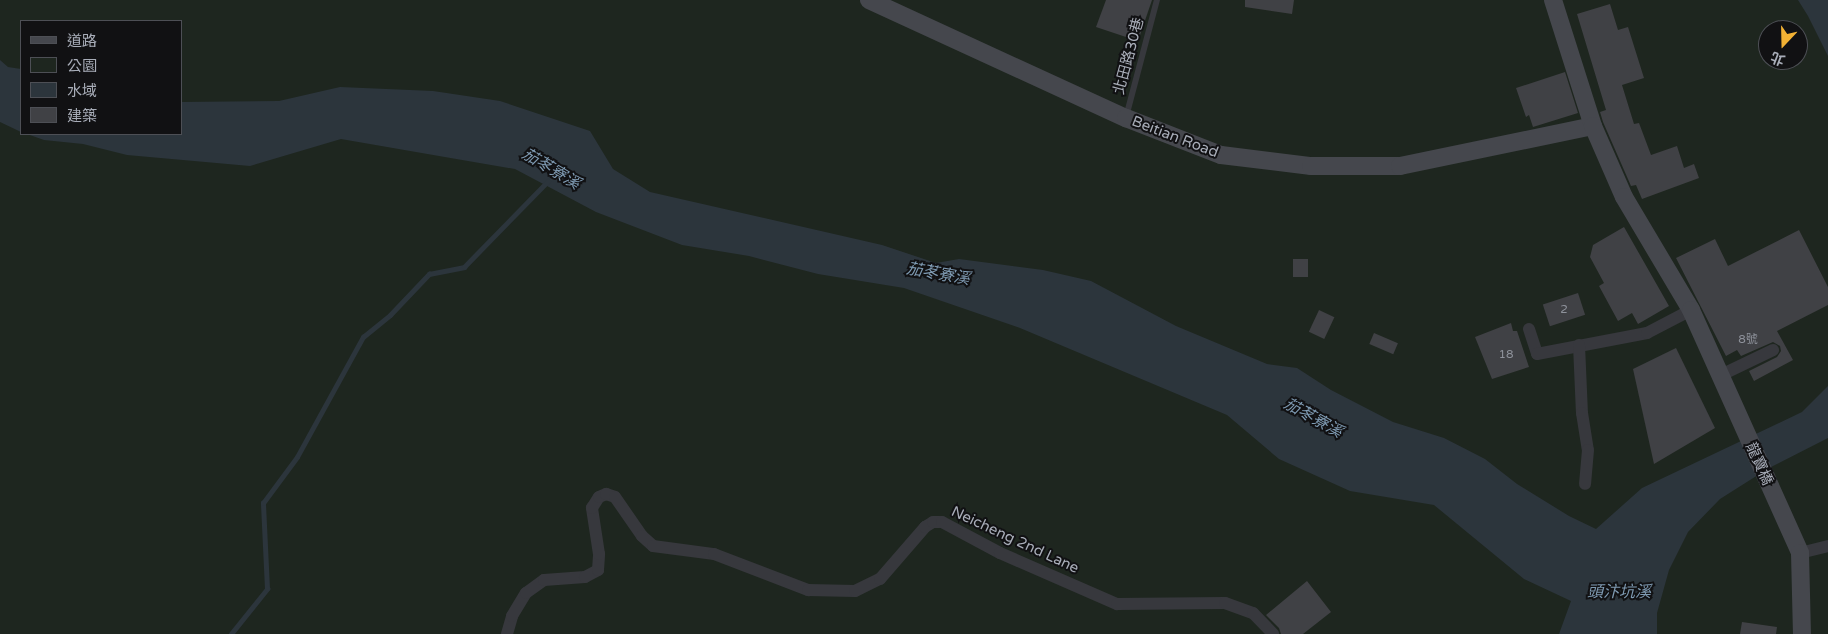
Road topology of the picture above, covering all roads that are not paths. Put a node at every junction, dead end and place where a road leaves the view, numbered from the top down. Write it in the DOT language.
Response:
graph roads {
  1 [pos="869,0"];
  2 [pos="1157,0"];
  3 [pos="1553,0"];
  4 [pos="1126,118"];
  5 [pos="1593,126"];
  6 [pos="1691,310"];
  7 [pos="1529,329"];
  8 [pos="1579,345"];
  9 [pos="1773,350"];
  10 [pos="1719,376"];
  11 [pos="1585,484"];
  12 [pos="1828,546"];
  13 [pos="1800,553"];
  14 [pos="508,634"];
  15 [pos="1273,634"];
  16 [pos="1802,634"];
  1 -- 4 [label="street, Beitian Road"];
  2 -- 4 [label="lane, 北田路30巷"];
  3 -- 5 [label="street, 龍寶橋"];
  4 -- 5 [label="street, Beitian Road"];
  5 -- 6 [label="street, 龍寶橋"];
  6 -- 8 [label="street"];
  6 -- 10 [label="street, 龍寶橋"];
  7 -- 8 [label="street"];
  8 -- 11 [label="street"];
  9 -- 10 [label="street"];
  10 -- 13 [label="street, 龍寶橋"];
  12 -- 13 [label="street"];
  13 -- 16 [label="street"];
  14 -- 15 [label="street, Neicheng 2nd Lane"];
}
